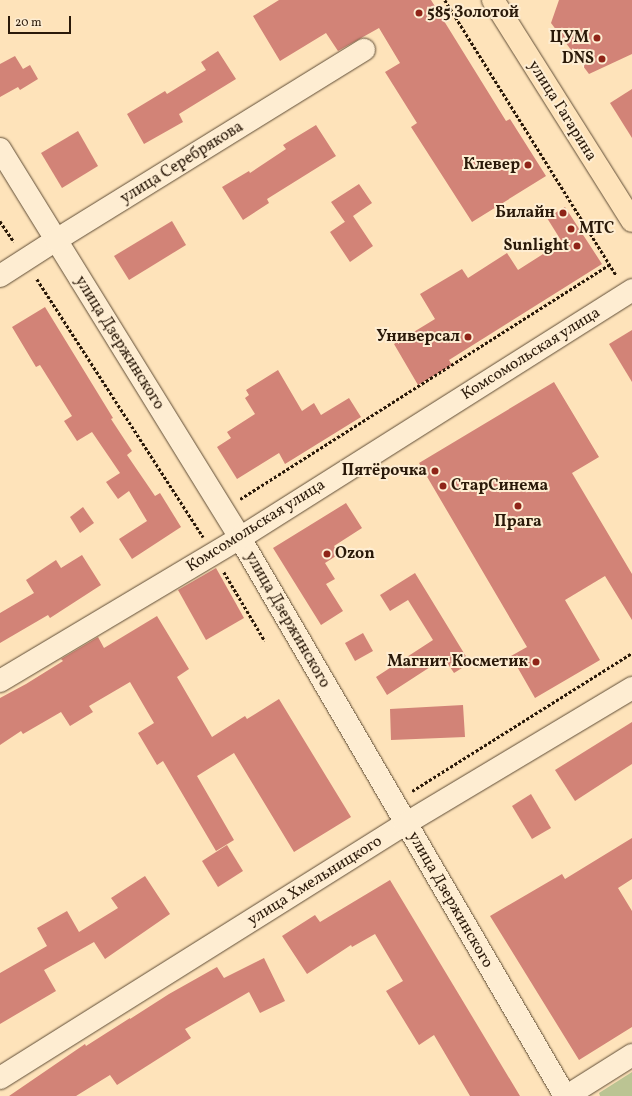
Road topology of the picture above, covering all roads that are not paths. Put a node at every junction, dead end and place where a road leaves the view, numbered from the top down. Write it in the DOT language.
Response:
graph roads {
  1 [pos="492,0"];
  2 [pos="364,50"];
  3 [pos="0,149"];
  4 [pos="632,221"];
  5 [pos="56,240"];
  6 [pos="0,276"];
  7 [pos="630,292"];
  8 [pos="240,538"];
  9 [pos="0,681"];
  10 [pos="632,688"];
  11 [pos="405,824"];
  12 [pos="632,1055"];
  13 [pos="0,1078"];
  14 [pos="566,1096"];
  1 -- 4 [label="main road, улица Гагарина"];
  2 -- 5 [label="street, улица Серебрякова"];
  3 -- 5 [label="street, улица Дзержинского"];
  5 -- 6 [label="street, улица Серебрякова"];
  5 -- 8 [label="street, улица Дзержинского"];
  7 -- 8 [label="street, Комсомольская улица"];
  8 -- 9 [label="street, Комсомольская улица"];
  8 -- 11 [label="street, улица Дзержинского"];
  10 -- 11 [label="street, улица Хмельницкого"];
  11 -- 13 [label="street, улица Хмельницкого"];
  11 -- 14 [label="street, улица Дзержинского"];
  12 -- 14 [label="street"];
}
